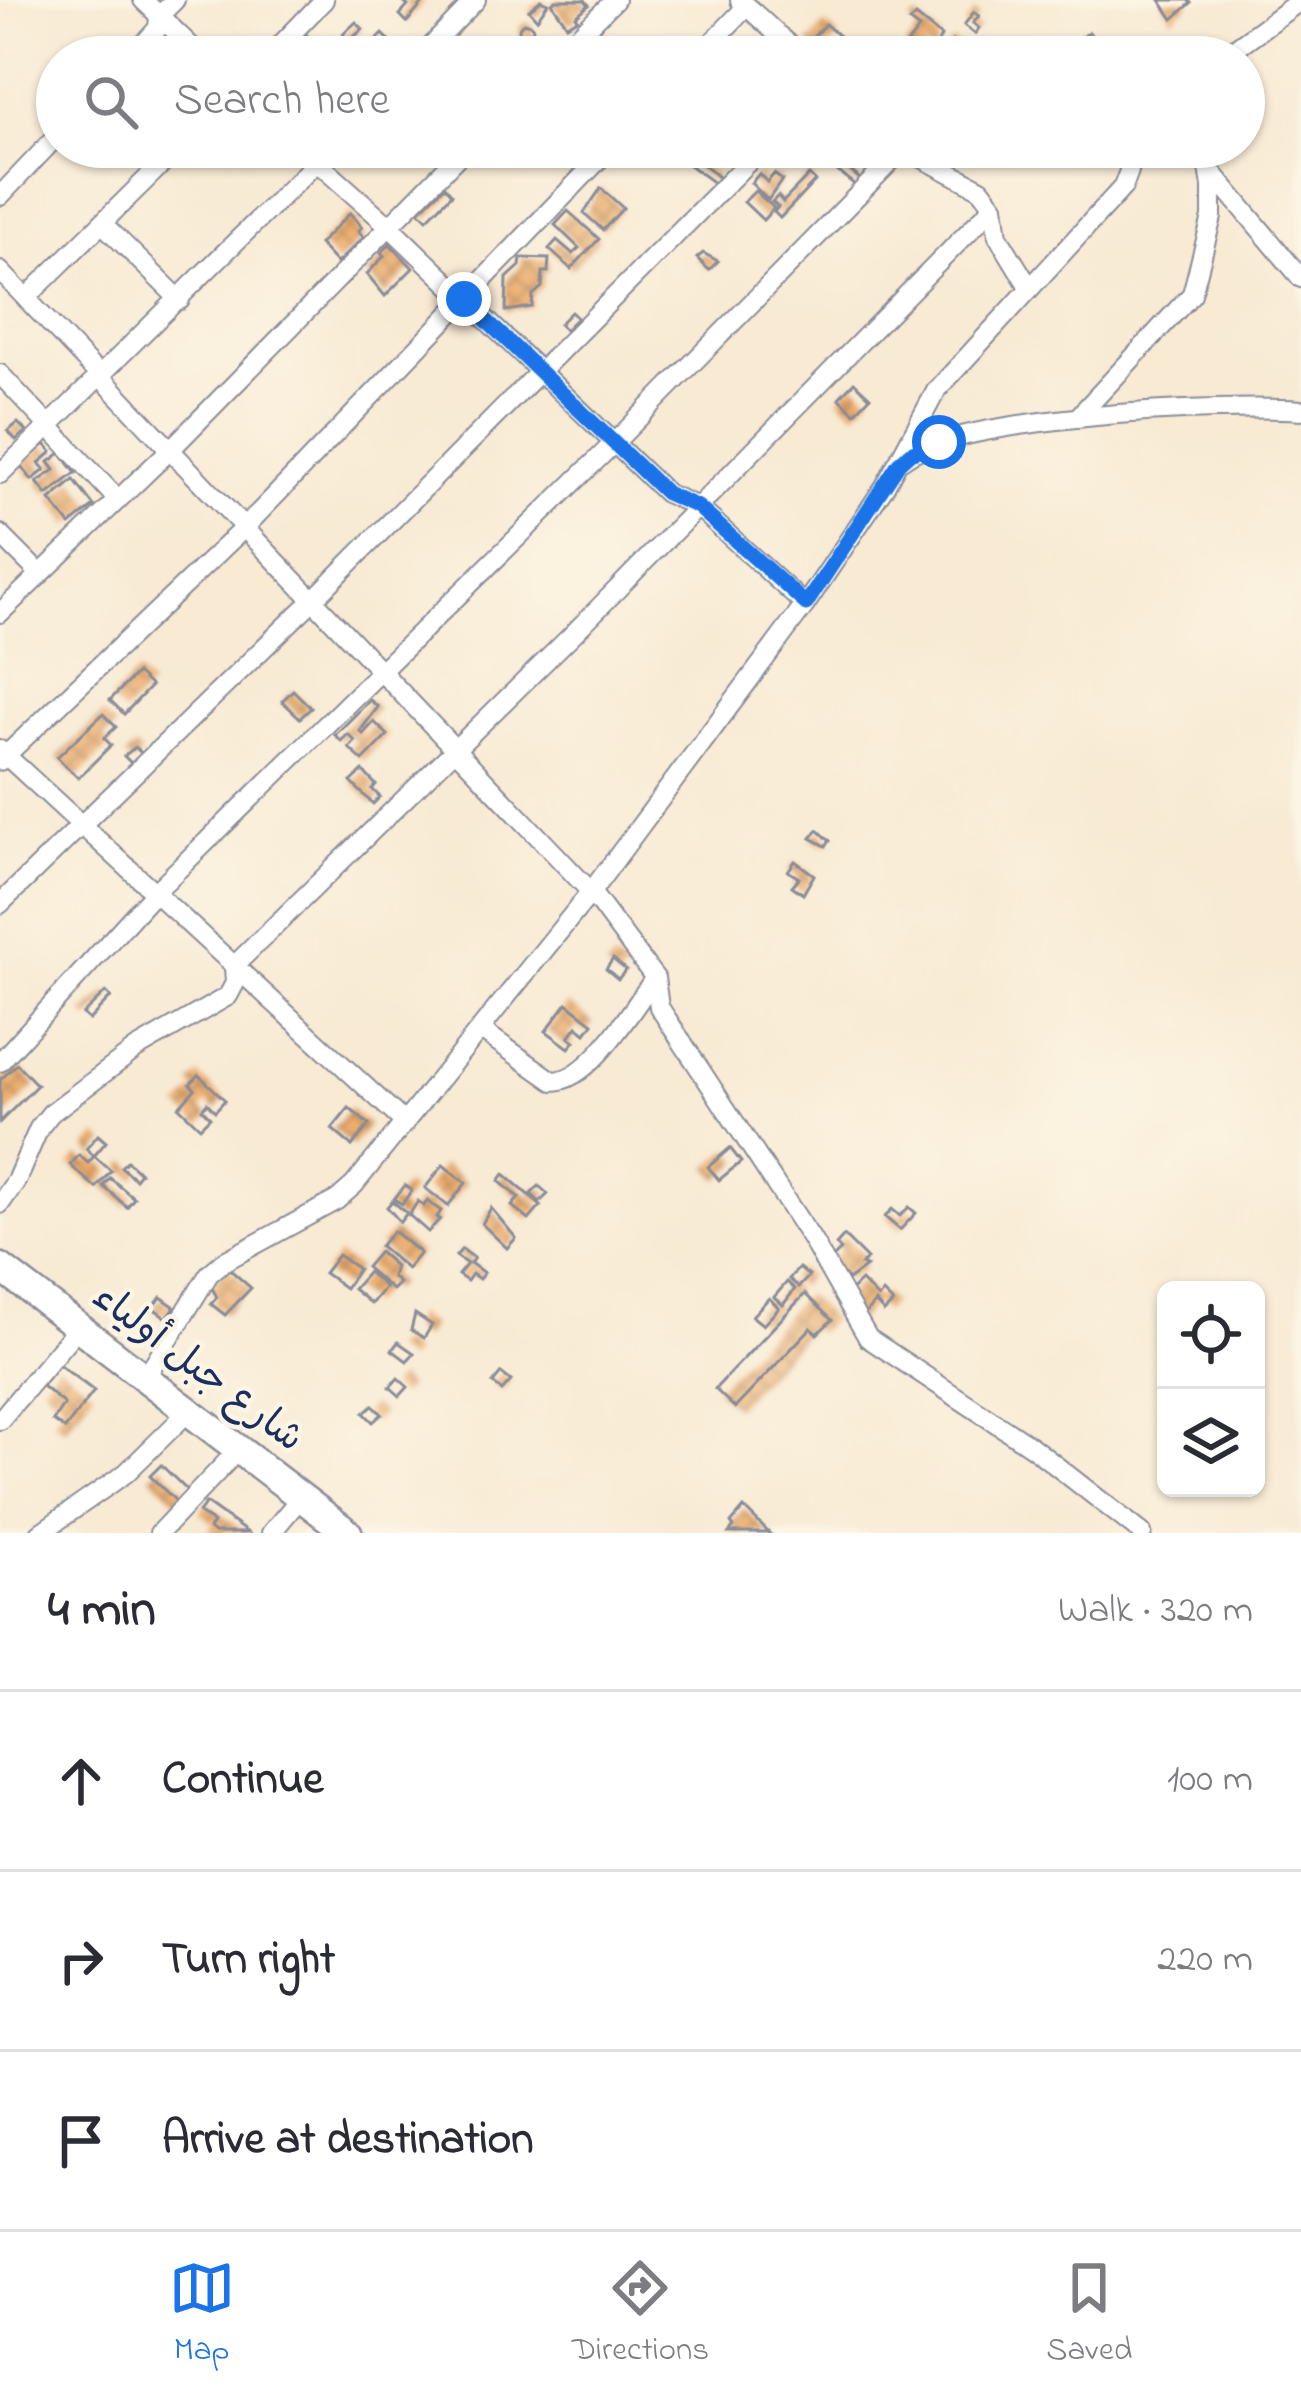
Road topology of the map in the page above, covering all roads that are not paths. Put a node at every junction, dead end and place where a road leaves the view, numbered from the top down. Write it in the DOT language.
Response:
graph roads {
  1 [pos="143,0"];
  2 [pos="175,0"];
  3 [pos="324,0"];
  4 [pos="476,0"];
  5 [pos="615,0"];
  6 [pos="1301,0"];
  7 [pos="744,3"];
  8 [pos="159,16"];
  9 [pos="151,36"];
  10 [pos="180,36"];
  11 [pos="289,36"];
  12 [pos="441,36"];
  13 [pos="578,36"];
  14 [pos="716,36"];
  15 [pos="779,36"];
  16 [pos="1252,36"];
  17 [pos="36,158"];
  18 [pos="158,168"];
  19 [pos="311,168"];
  20 [pos="324,168"];
  21 [pos="446,168"];
  22 [pos="591,168"];
  23 [pos="742,168"];
  24 [pos="882,168"];
  25 [pos="943,168"];
  26 [pos="1129,168"];
  27 [pos="1209,168"];
  28 [pos="0,196"];
  29 [pos="994,206"];
  30 [pos="102,223"];
  31 [pos="388,225"];
  32 [pos="0,271"];
  33 [pos="1301,278"];
  34 [pos="1029,286"];
  35 [pos="26,298"];
  36 [pos="179,299"];
  37 [pos="464,299"];
  38 [pos="540,372"];
  39 [pos="0,374"];
  40 [pos="102,376"];
  41 [pos="1301,410"];
  42 [pos="1078,416"];
  43 [pos="51,426"];
  44 [pos="613,444"];
  45 [pos="170,449"];
  46 [pos="899,463"];
  47 [pos="0,474"];
  48 [pos="118,500"];
  49 [pos="698,507"];
  50 [pos="244,526"];
  51 [pos="0,534"];
  52 [pos="39,574"];
  53 [pos="313,600"];
  54 [pos="806,604"];
  55 [pos="0,613"];
  56 [pos="379,670"];
  57 [pos="453,751"];
  58 [pos="2,755"];
  59 [pos="79,824"];
  60 [pos="154,892"];
  61 [pos="591,892"];
  62 [pos="0,904"];
  63 [pos="234,966"];
  64 [pos="656,978"];
  65 [pos="482,1030"];
  66 [pos="0,1062"];
  67 [pos="405,1124"];
  68 [pos="0,1204"];
  69 [pos="0,1267"];
  70 [pos="78,1328"];
  71 [pos="145,1378"];
  72 [pos="189,1411"];
  73 [pos="0,1420"];
  74 [pos="239,1449"];
  75 [pos="301,1497"];
  76 [pos="40,1533"];
  77 [pos="159,1533"];
  78 [pos="271,1533"];
  79 [pos="348,1533"];
  80 [pos="1142,1533"];
  1 -- 8 [label="street"];
  2 -- 8 [label="street"];
  3 -- 11 [label="street"];
  4 -- 12 [label="street"];
  5 -- 13 [label="street"];
  6 -- 16 [label="street"];
  7 -- 14 [label="street"];
  7 -- 15 [label="street"];
  8 -- 9 [label="street"];
  8 -- 10 [label="street"];
  17 -- 28 [label="street"];
  18 -- 30 [label="street"];
  19 -- 36 [label="street"];
  20 -- 31 [label="street"];
  21 -- 31 [label="street"];
  22 -- 37 [label="street"];
  23 -- 38 [label="street"];
  24 -- 44 [label="street"];
  25 -- 29 [label="street"];
  26 -- 34 [label="street"];
  27 -- 33 [label="street"];
  27 -- 42 [label="street"];
  29 -- 34 [label="street"];
  29 -- 49 [label="street"];
  30 -- 35 [label="street"];
  30 -- 36 [label="street"];
  31 -- 37 [label="street"];
  31 -- 45 [label="street"];
  32 -- 35 [label="street"];
  34 -- 46 [label="street"];
  35 -- 40 [label="street"];
  36 -- 40 [label="street"];
  37 -- 38 [label="street"];
  37 -- 50 [label="street"];
  38 -- 44 [label="street"];
  38 -- 53 [label="street"];
  39 -- 43 [label="street"];
  40 -- 43 [label="street"];
  40 -- 45 [label="street"];
  41 -- 42 [label="street"];
  42 -- 46 [label="street"];
  43 -- 47 [label="street"];
  43 -- 48 [label="street"];
  44 -- 49 [label="street"];
  44 -- 56 [label="street"];
  45 -- 48 [label="street"];
  45 -- 50 [label="street"];
  46 -- 54 [label="street"];
  48 -- 52 [label="street"];
  49 -- 54 [label="street"];
  49 -- 57 [label="street"];
  50 -- 53 [label="street"];
  50 -- 58 [label="street"];
  51 -- 52 [label="street"];
  52 -- 55 [label="street"];
  53 -- 56 [label="street"];
  53 -- 59 [label="street"];
  54 -- 61 [label="street"];
  56 -- 57 [label="street"];
  56 -- 60 [label="street"];
  57 -- 61 [label="street"];
  57 -- 63 [label="street"];
  58 -- 59 [label="street"];
  59 -- 60 [label="street"];
  59 -- 62 [label="street"];
  60 -- 63 [label="street"];
  60 -- 66 [label="street"];
  61 -- 64 [label="street"];
  61 -- 65 [label="street"];
  63 -- 67 [label="street"];
  63 -- 68 [label="street"];
  64 -- 65 [label="street"];
  64 -- 80 [label="street"];
  65 -- 67 [label="street"];
  67 -- 71 [label="street"];
  69 -- 70 [label="highway, شارع جبل أولياء"];
  70 -- 71 [label="highway, شارع جبل أولياء"];
  70 -- 73 [label="street"];
  71 -- 72 [label="highway, شارع جبل أولياء"];
  72 -- 74 [label="highway, شارع جبل أولياء"];
  72 -- 76 [label="street"];
  74 -- 75 [label="highway, شارع جبل أولياء"];
  74 -- 77 [label="street"];
  75 -- 78 [label="street"];
  75 -- 79 [label="highway, شارع جبل أولياء"];
}
